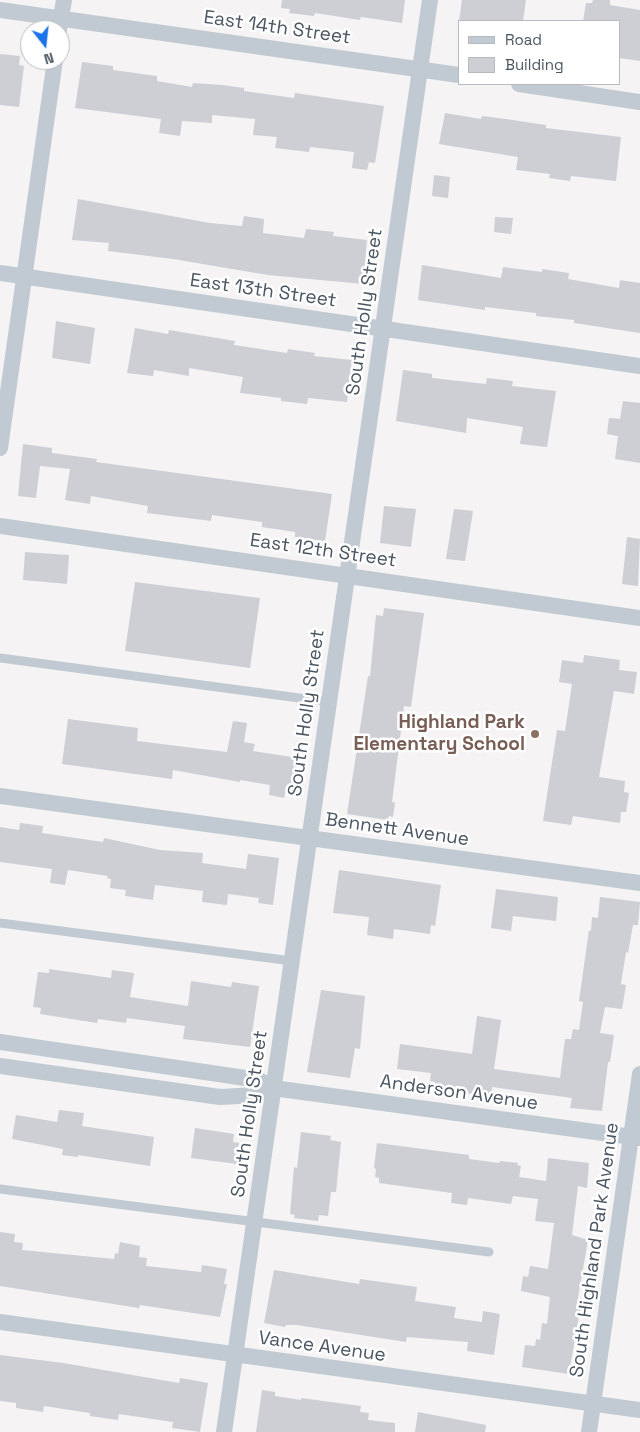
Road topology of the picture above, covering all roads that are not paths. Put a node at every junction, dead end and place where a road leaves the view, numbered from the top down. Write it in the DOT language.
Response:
graph roads {
  1 [pos="64,0"];
  2 [pos="430,0"];
  3 [pos="0,10"];
  4 [pos="43,20"];
  5 [pos="61,20"];
  6 [pos="70,25"];
  7 [pos="420,69"];
  8 [pos="54,70"];
  9 [pos="458,74"];
  10 [pos="526,85"];
  11 [pos="640,102"];
  12 [pos="0,273"];
  13 [pos="24,277"];
  14 [pos="382,329"];
  15 [pos="640,366"];
  16 [pos="0,448"];
  17 [pos="0,526"];
  18 [pos="347,575"];
  19 [pos="640,618"];
  20 [pos="0,658"];
  21 [pos="329,702"];
  22 [pos="0,796"];
  23 [pos="309,839"];
  24 [pos="640,883"];
  25 [pos="0,923"];
  26 [pos="292,961"];
  27 [pos="0,1042"];
  28 [pos="0,1066"];
  29 [pos="640,1074"];
  30 [pos="274,1088"];
  31 [pos="636,1138"];
  32 [pos="0,1190"];
  33 [pos="254,1223"];
  34 [pos="489,1252"];
  35 [pos="0,1322"];
  36 [pos="235,1356"];
  37 [pos="593,1403"];
  38 [pos="640,1410"];
  39 [pos="224,1432"];
  40 [pos="589,1432"];
  1 -- 5 [label="street"];
  2 -- 7 [label="street, South Holly Street"];
  3 -- 4 [label="street, East 14th Street"];
  6 -- 7 [label="street, East 14th Street"];
  7 -- 9 [label="street, East 14th Street"];
  7 -- 14 [label="street, South Holly Street"];
  8 -- 13 [label="street"];
  10 -- 11 [label="street"];
  12 -- 13 [label="street, East 13th Street"];
  13 -- 14 [label="street, East 13th Street"];
  13 -- 16 [label="street"];
  14 -- 15 [label="street, East 13th Street"];
  14 -- 18 [label="street, South Holly Street"];
  17 -- 18 [label="street, East 12th Street"];
  18 -- 19 [label="street, East 12th Street"];
  18 -- 21 [label="street, South Holly Street"];
  20 -- 21 [label="lane"];
  21 -- 23 [label="street, South Holly Street"];
  22 -- 23 [label="street, Bennett Avenue"];
  23 -- 24 [label="street, Bennett Avenue"];
  23 -- 26 [label="street, South Holly Street"];
  25 -- 26 [label="lane"];
  26 -- 30 [label="street, South Holly Street"];
  27 -- 30 [label="street, Anderson Avenue"];
  28 -- 30 [label="street, Anderson Avenue"];
  29 -- 31 [label="street, South Highland Park Avenue"];
  30 -- 31 [label="street, Anderson Avenue"];
  30 -- 33 [label="street, South Holly Street"];
  31 -- 37 [label="street, South Highland Park Avenue"];
  32 -- 33 [label="lane"];
  33 -- 34 [label="lane"];
  33 -- 36 [label="street, South Holly Street"];
  35 -- 36 [label="street, Vance Avenue"];
  36 -- 37 [label="street, Vance Avenue"];
  36 -- 39 [label="street, South Holly Street"];
  37 -- 38 [label="street, Vance Avenue"];
  37 -- 40 [label="street, South Highland Park Avenue"];
}
